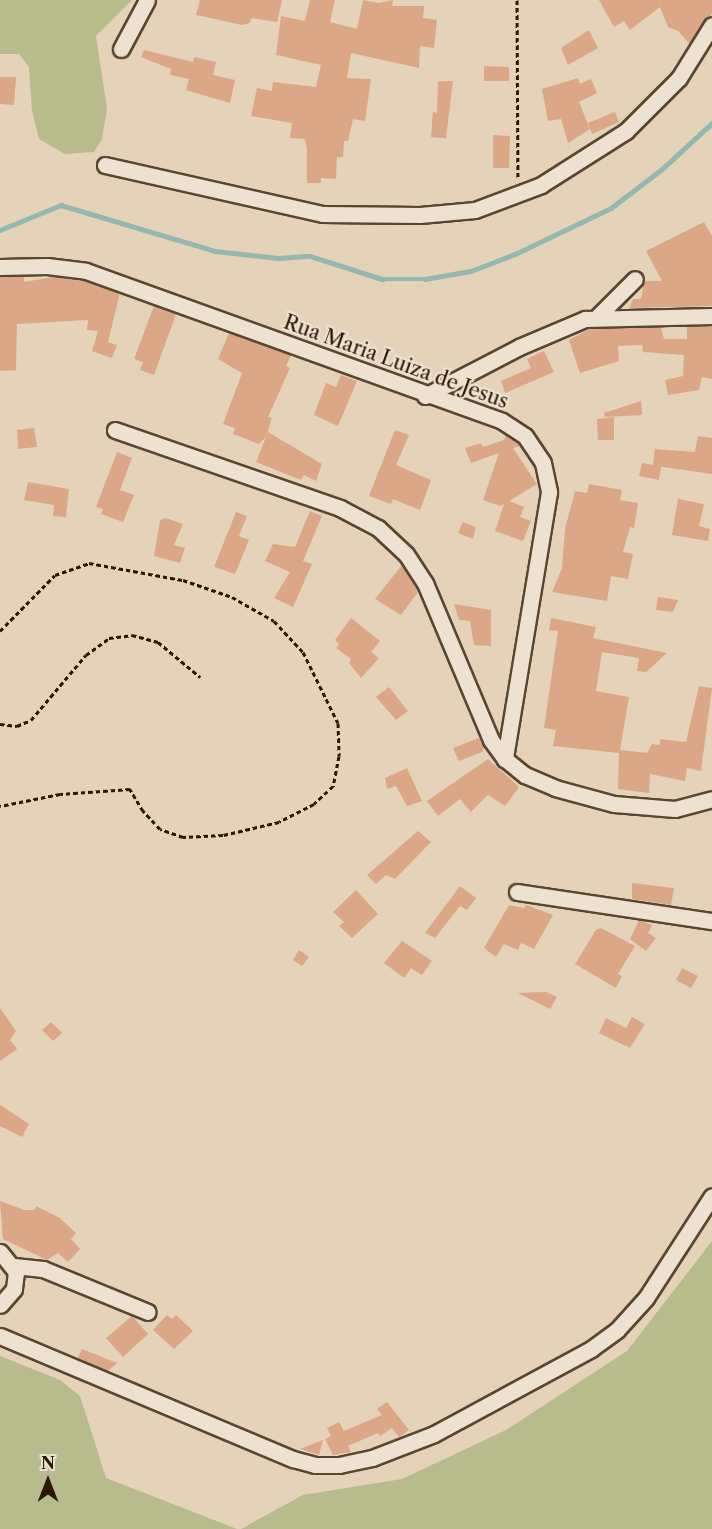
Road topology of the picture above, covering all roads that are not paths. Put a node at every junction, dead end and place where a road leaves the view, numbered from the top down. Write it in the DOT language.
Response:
graph roads {
  1 [pos="147,0"];
  2 [pos="712,25"];
  3 [pos="122,49"];
  4 [pos="105,165"];
  5 [pos="0,267"];
  6 [pos="635,279"];
  7 [pos="598,316"];
  8 [pos="712,316"];
  9 [pos="425,396"];
  10 [pos="115,430"];
  11 [pos="505,759"];
  12 [pos="712,799"];
  13 [pos="517,892"];
  14 [pos="712,921"];
  15 [pos="712,1196"];
  16 [pos="0,1252"];
  17 [pos="14,1266"];
  18 [pos="0,1305"];
  19 [pos="148,1312"];
  20 [pos="0,1336"];
  1 -- 3 [label="street"];
  2 -- 4 [label="street"];
  5 -- 9 [label="street, Rua Maria Luiza de Jesus"];
  6 -- 7 [label="street"];
  7 -- 8 [label="street"];
  7 -- 9 [label="street"];
  9 -- 11 [label="street, Rua Maria Luiza de Jesus"];
  10 -- 11 [label="street"];
  11 -- 12 [label="street"];
  13 -- 14 [label="street"];
  15 -- 20 [label="street"];
  16 -- 17 [label="street"];
  17 -- 18 [label="street"];
  17 -- 19 [label="street"];
}
